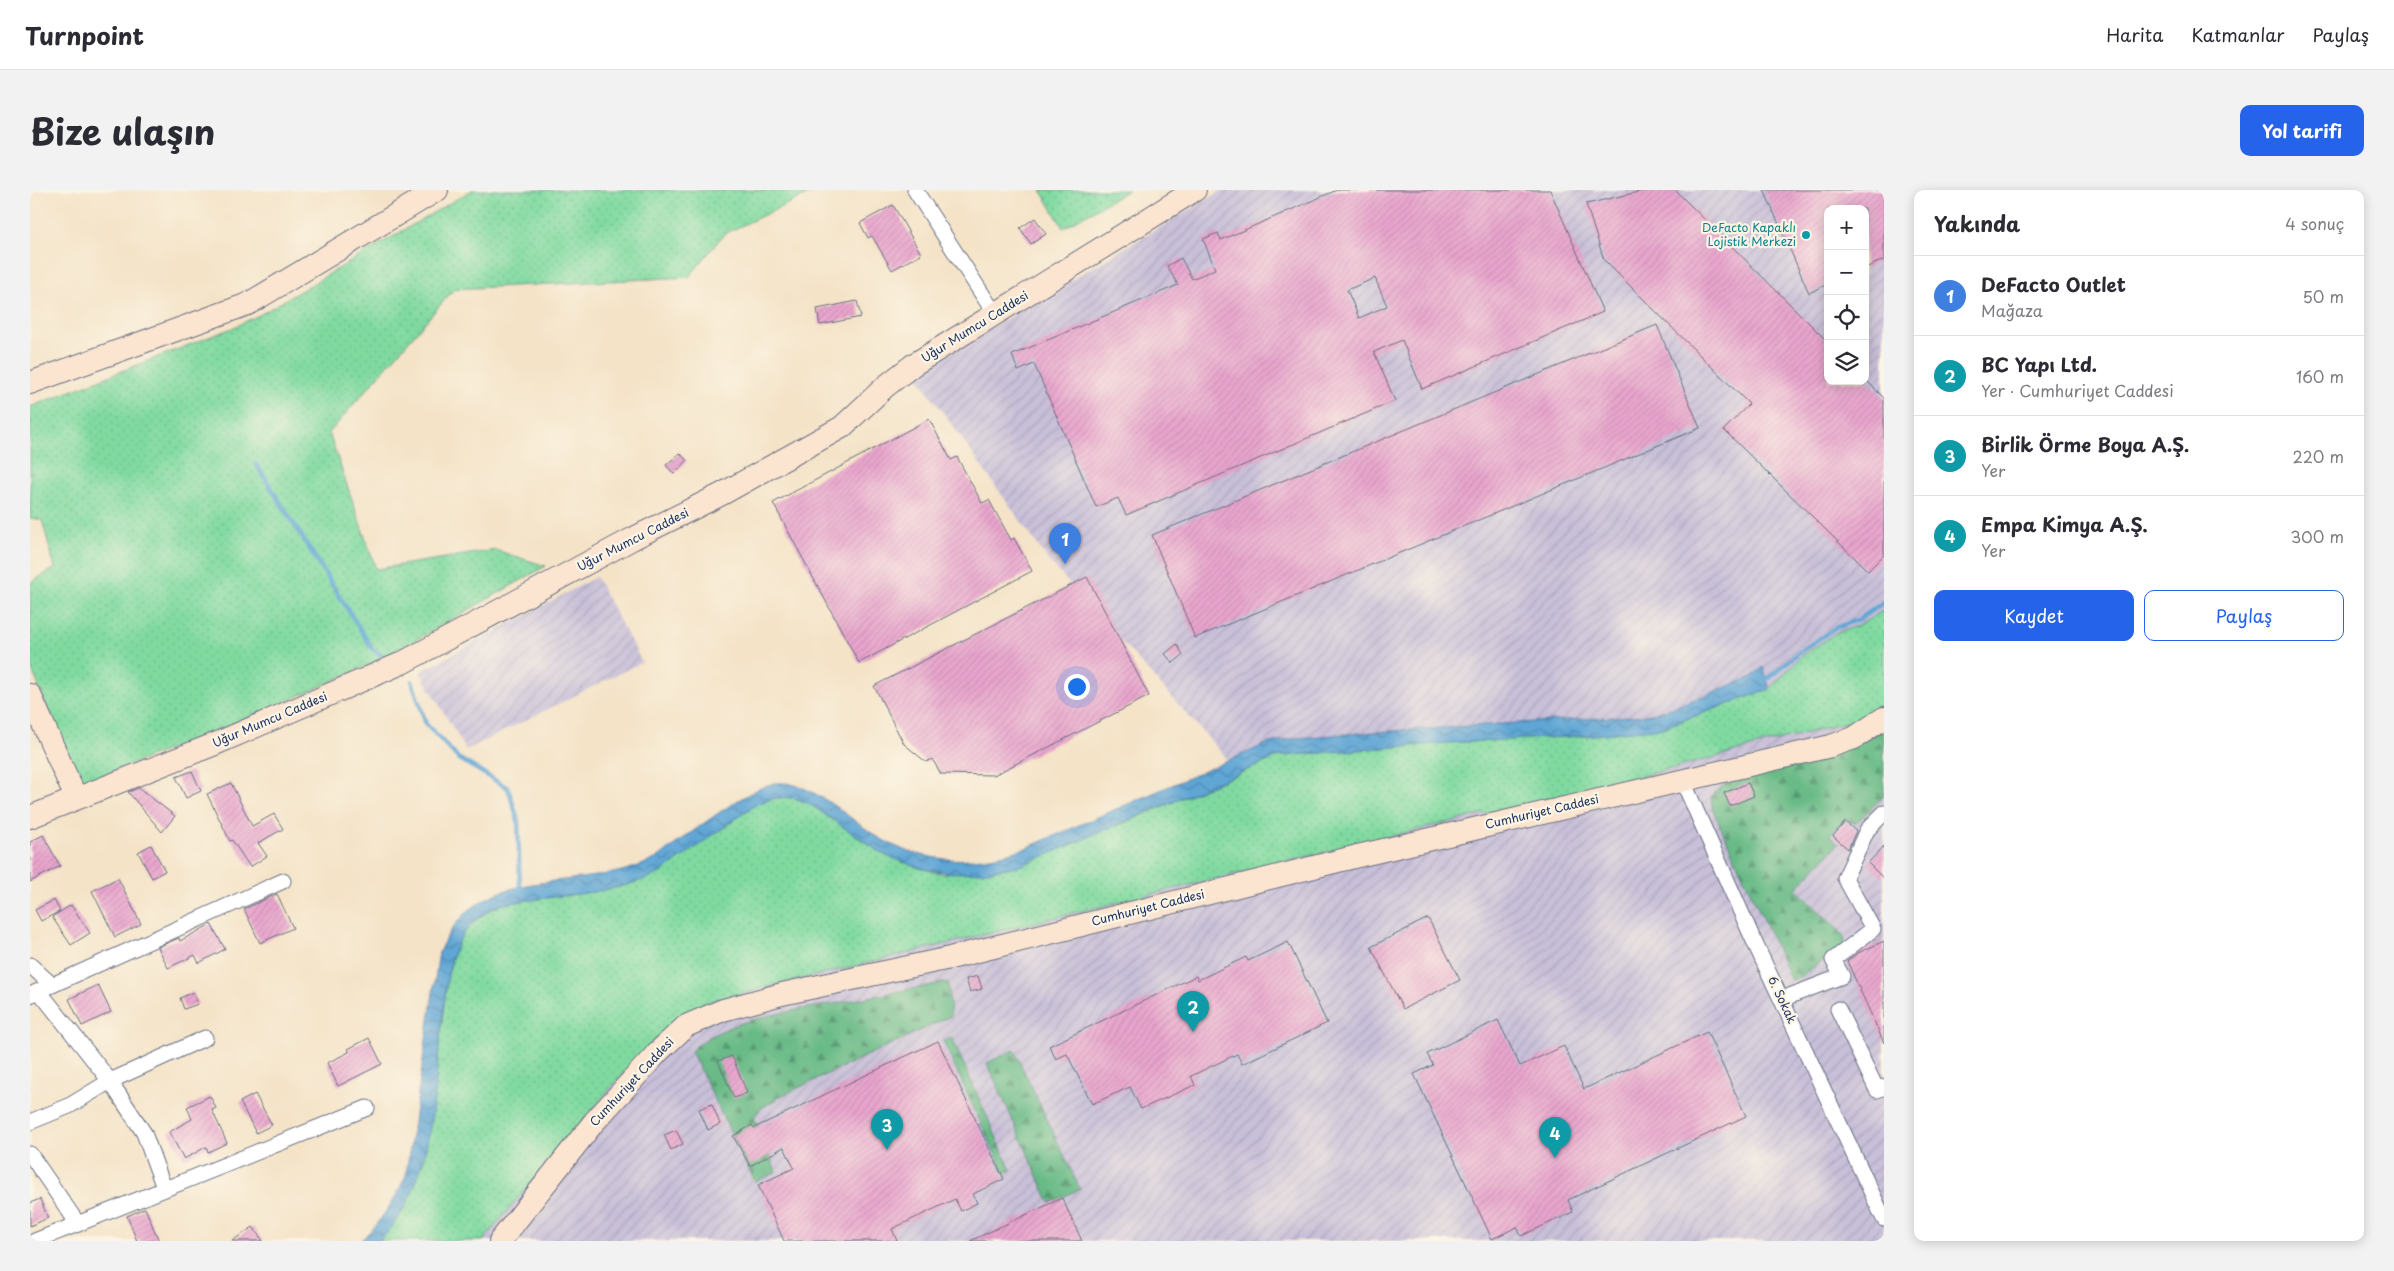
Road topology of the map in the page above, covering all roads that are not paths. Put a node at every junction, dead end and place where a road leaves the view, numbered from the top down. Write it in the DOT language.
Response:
graph roads {
  1 [pos="437,190"];
  2 [pos="915,190"];
  3 [pos="1195,190"];
  4 [pos="995,314"];
  5 [pos="30,383"];
  6 [pos="30,695"];
  7 [pos="1884,718"];
  8 [pos="1682,779"];
  9 [pos="76,798"];
  10 [pos="1884,814"];
  11 [pos="30,817"];
  12 [pos="283,881"];
  13 [pos="30,965"];
  14 [pos="40,990"];
  15 [pos="1782,999"];
  16 [pos="1838,1010"];
  17 [pos="205,1038"];
  18 [pos="110,1081"];
  19 [pos="1884,1087"];
  20 [pos="367,1108"];
  21 [pos="30,1122"];
  22 [pos="30,1154"];
  23 [pos="164,1188"];
  24 [pos="1884,1219"];
  25 [pos="78,1224"];
  26 [pos="35,1241"];
  27 [pos="500,1241"];
  1 -- 5 [label="street"];
  2 -- 4 [label="street"];
  3 -- 4 [label="street, Uğur Mumcu Caddesi"];
  4 -- 9 [label="street, Uğur Mumcu Caddesi"];
  6 -- 9 [label="street"];
  7 -- 8 [label="street, Cumhuriyet Caddesi"];
  8 -- 15 [label="street, 6. Sokak"];
  8 -- 27 [label="street, Cumhuriyet Caddesi"];
  9 -- 11 [label="street, Uğur Mumcu Caddesi"];
  10 -- 15 [label="street"];
  12 -- 14 [label="street"];
  13 -- 14 [label="street"];
  14 -- 18 [label="street"];
  15 -- 24 [label="street, 6. Sokak"];
  16 -- 19 [label="street"];
  17 -- 18 [label="street"];
  18 -- 21 [label="street"];
  18 -- 23 [label="street"];
  20 -- 23 [label="street"];
  22 -- 25 [label="street"];
  23 -- 25 [label="street"];
  25 -- 26 [label="street"];
}
